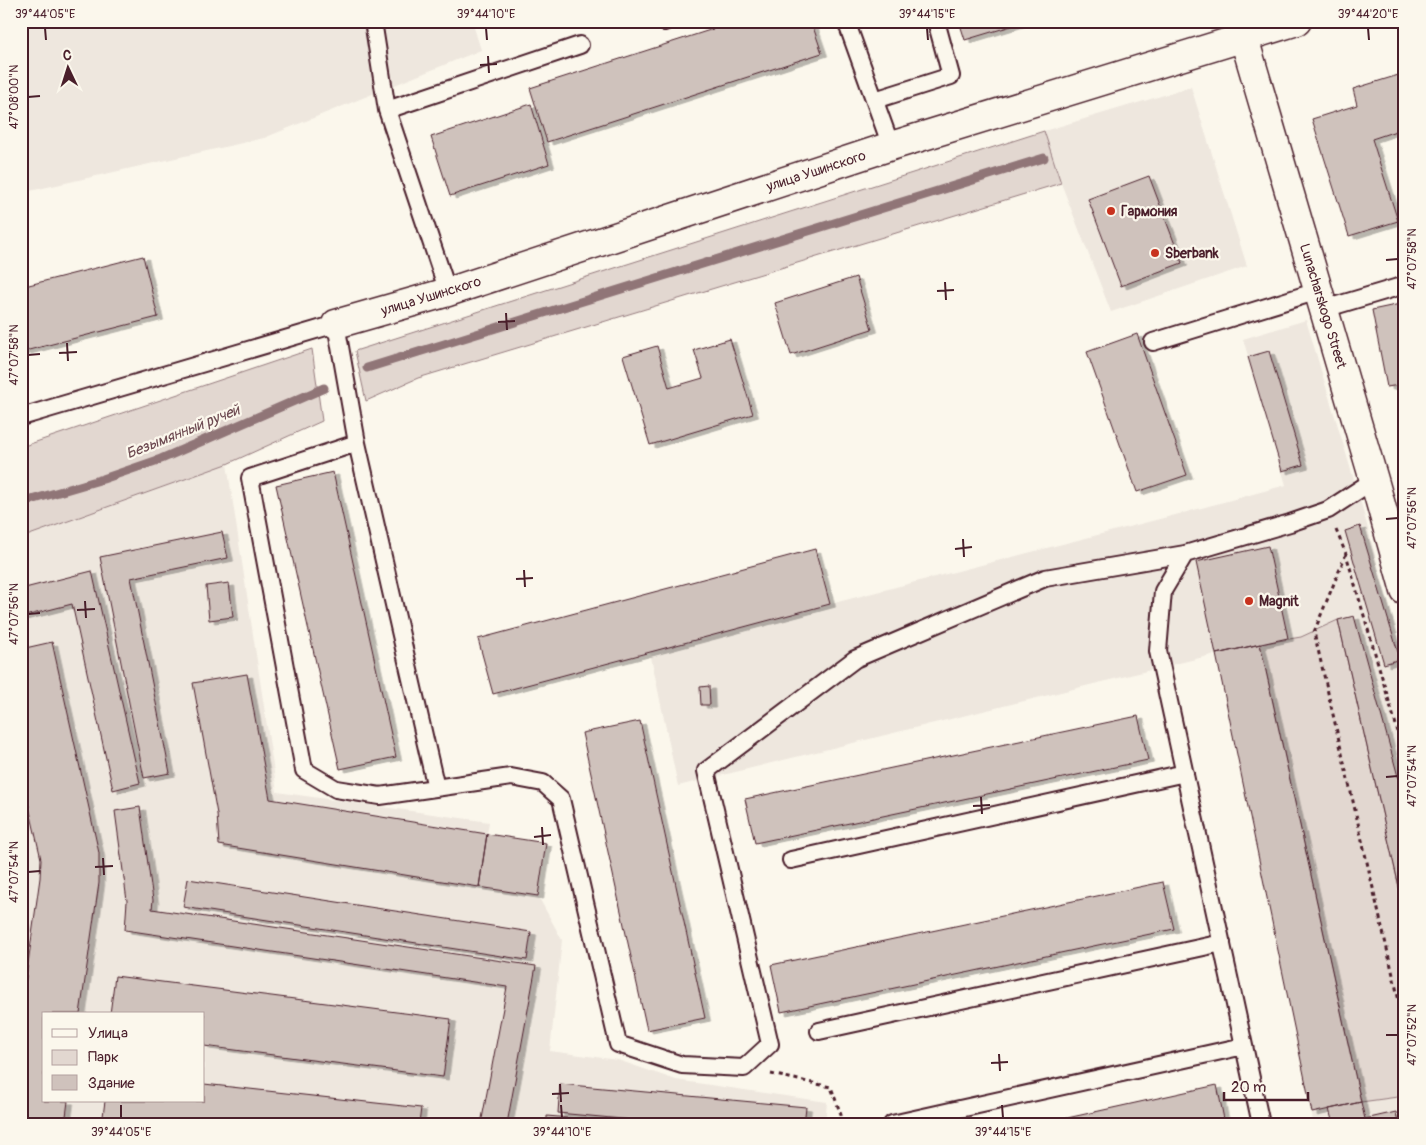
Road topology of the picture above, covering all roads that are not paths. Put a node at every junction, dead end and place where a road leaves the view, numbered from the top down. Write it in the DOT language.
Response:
graph roads {
  1 [pos="373,21"];
  2 [pos="846,21"];
  3 [pos="936,21"];
  4 [pos="1296,21"];
  5 [pos="1241,30"];
  6 [pos="580,45"];
  7 [pos="875,100"];
  8 [pos="387,110"];
  9 [pos="891,146"];
  10 [pos="1405,285"];
  11 [pos="448,292"];
  12 [pos="1321,300"];
  13 [pos="336,324"];
  14 [pos="1153,342"];
  15 [pos="21,417"];
  16 [pos="357,443"];
  17 [pos="1374,480"];
  18 [pos="1185,554"];
  19 [pos="1405,591"];
  20 [pos="1185,773"];
  21 [pos="436,788"];
  22 [pos="791,860"];
  23 [pos="1222,943"];
  24 [pos="818,1031"];
  25 [pos="1244,1046"];
  26 [pos="892,1124"];
  27 [pos="1261,1124"];
  1 -- 8 [label="lane"];
  2 -- 7 [label="lane"];
  3 -- 7 [label="lane"];
  4 -- 5 [label="street, улица Ушинского"];
  5 -- 9 [label="street, улица Ушинского"];
  5 -- 12 [label="street, Lunacharskogo Street"];
  6 -- 8 [label="lane"];
  7 -- 9 [label="lane"];
  8 -- 11 [label="lane"];
  9 -- 11 [label="street, улица Ушинского"];
  10 -- 12 [label="lane"];
  11 -- 13 [label="street, улица Ушинского"];
  12 -- 14 [label="lane"];
  12 -- 17 [label="street, Lunacharskogo Street"];
  13 -- 15 [label="lane"];
  13 -- 16 [label="lane"];
  16 -- 21 [label="lane"];
  16 -- 21 [label="lane"];
  17 -- 18 [label="lane"];
  17 -- 19 [label="street, Lunacharskogo Street"];
  18 -- 20 [label="lane"];
  18 -- 21 [label="lane"];
  20 -- 22 [label="lane"];
  20 -- 23 [label="lane"];
  23 -- 24 [label="lane"];
  23 -- 25 [label="lane"];
  25 -- 26 [label="lane"];
  25 -- 27 [label="lane"];
}
